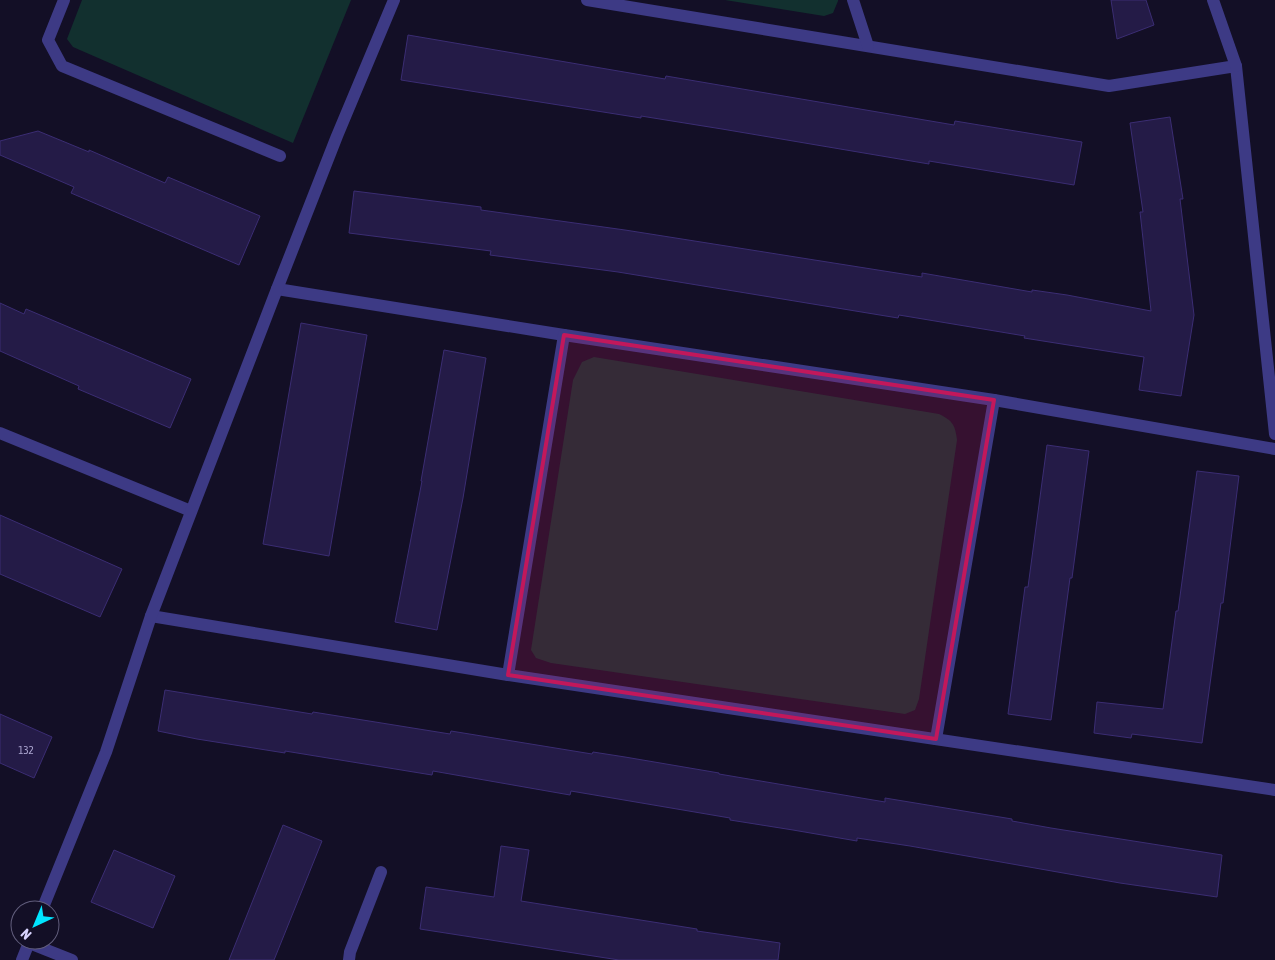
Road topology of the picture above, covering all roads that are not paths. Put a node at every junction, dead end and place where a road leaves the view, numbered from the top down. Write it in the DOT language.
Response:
graph roads {
  1 [pos="64,0"];
  2 [pos="394,0"];
  3 [pos="587,0"];
  4 [pos="852,0"];
  5 [pos="1213,0"];
  6 [pos="868,46"];
  7 [pos="1236,66"];
  8 [pos="280,156"];
  9 [pos="276,288"];
  10 [pos="564,335"];
  11 [pos="994,400"];
  12 [pos="0,433"];
  13 [pos="1275,434"];
  14 [pos="1275,448"];
  15 [pos="191,511"];
  16 [pos="151,616"];
  17 [pos="508,675"];
  18 [pos="936,740"];
  19 [pos="1275,790"];
  20 [pos="381,872"];
  21 [pos="46,900"];
  22 [pos="50,950"];
  23 [pos="72,960"];
  24 [pos="349,960"];
  1 -- 8 [label="street"];
  2 -- 9 [label="street"];
  3 -- 6 [label="street"];
  4 -- 6 [label="street"];
  5 -- 7 [label="street"];
  6 -- 7 [label="street"];
  7 -- 13 [label="street"];
  9 -- 10 [label="street"];
  9 -- 15 [label="street"];
  10 -- 11 [label="street"];
  10 -- 17 [label="street"];
  11 -- 14 [label="street"];
  11 -- 18 [label="street"];
  12 -- 15 [label="street"];
  15 -- 16 [label="street"];
  16 -- 17 [label="street"];
  16 -- 21 [label="street"];
  17 -- 18 [label="street"];
  18 -- 19 [label="street"];
  20 -- 24 [label="street"];
  22 -- 23 [label="street"];
}
